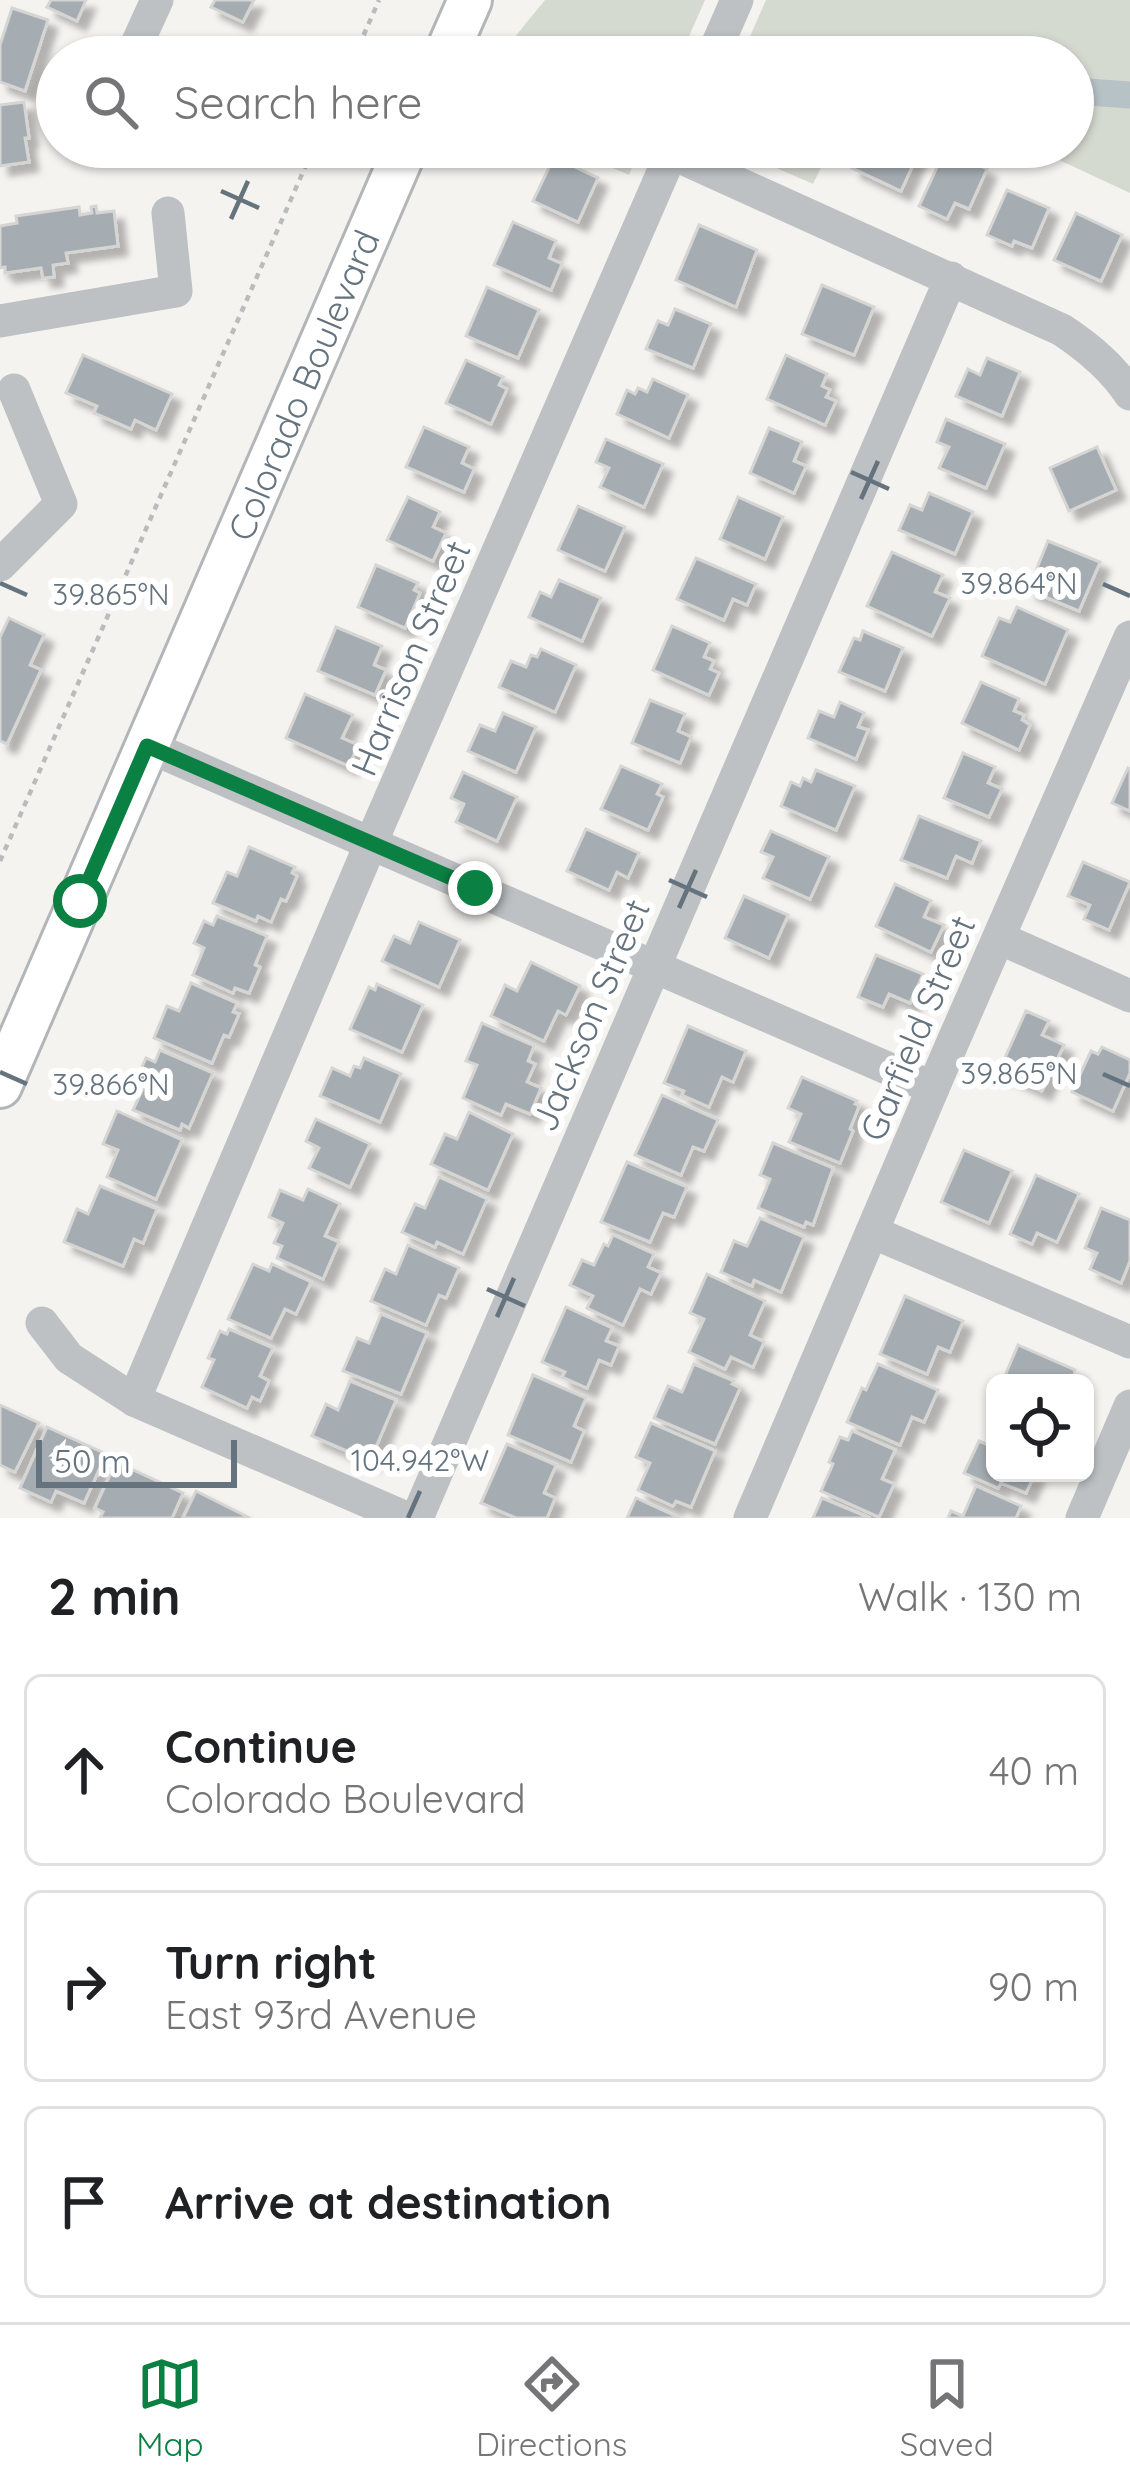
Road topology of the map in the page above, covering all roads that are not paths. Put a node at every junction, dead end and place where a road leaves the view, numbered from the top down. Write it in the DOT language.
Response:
graph roads {
  1 [pos="157,0"];
  2 [pos="470,0"];
  3 [pos="737,0"];
  4 [pos="141,36"];
  5 [pos="454,36"];
  6 [pos="721,36"];
  7 [pos="397,168"];
  8 [pos="665,168"];
  9 [pos="712,168"];
  10 [pos="168,213"];
  11 [pos="951,278"];
  12 [pos="0,321"];
  13 [pos="14,390"];
  14 [pos="1130,394"];
  15 [pos="0,565"];
  16 [pos="1130,637"];
  17 [pos="147,746"];
  18 [pos="371,843"];
  19 [pos="999,938"];
  20 [pos="654,965"];
  21 [pos="1130,996"];
  22 [pos="0,1086"];
  23 [pos="933,1088"];
  24 [pos="872,1232"];
  25 [pos="42,1323"];
  26 [pos="1130,1342"];
  27 [pos="134,1400"];
  28 [pos="1130,1406"];
  29 [pos="406,1518"];
  30 [pos="417,1518"];
  31 [pos="750,1518"];
  32 [pos="1082,1518"];
  1 -- 4 [label="street"];
  2 -- 5 [label="main road"];
  3 -- 6 [label="street"];
  7 -- 17 [label="main road, Colorado Boulevard"];
  8 -- 18 [label="street, Harrison Street"];
  9 -- 11 [label="street"];
  10 -- 12 [label="street"];
  11 -- 14 [label="street"];
  11 -- 20 [label="street, Jackson Street"];
  13 -- 15 [label="street"];
  16 -- 19 [label="street, Garfield Street"];
  17 -- 18 [label="street"];
  17 -- 22 [label="main road, Colorado Boulevard"];
  18 -- 20 [label="street"];
  18 -- 27 [label="street, Harrison Street"];
  19 -- 21 [label="street"];
  19 -- 23 [label="street, Garfield Street"];
  20 -- 23 [label="street"];
  20 -- 30 [label="street, Jackson Street"];
  23 -- 24 [label="street, Garfield Street"];
  24 -- 26 [label="street"];
  24 -- 31 [label="street, Garfield Street"];
  25 -- 27 [label="street"];
  27 -- 29 [label="street"];
  28 -- 32 [label="street"];
}
